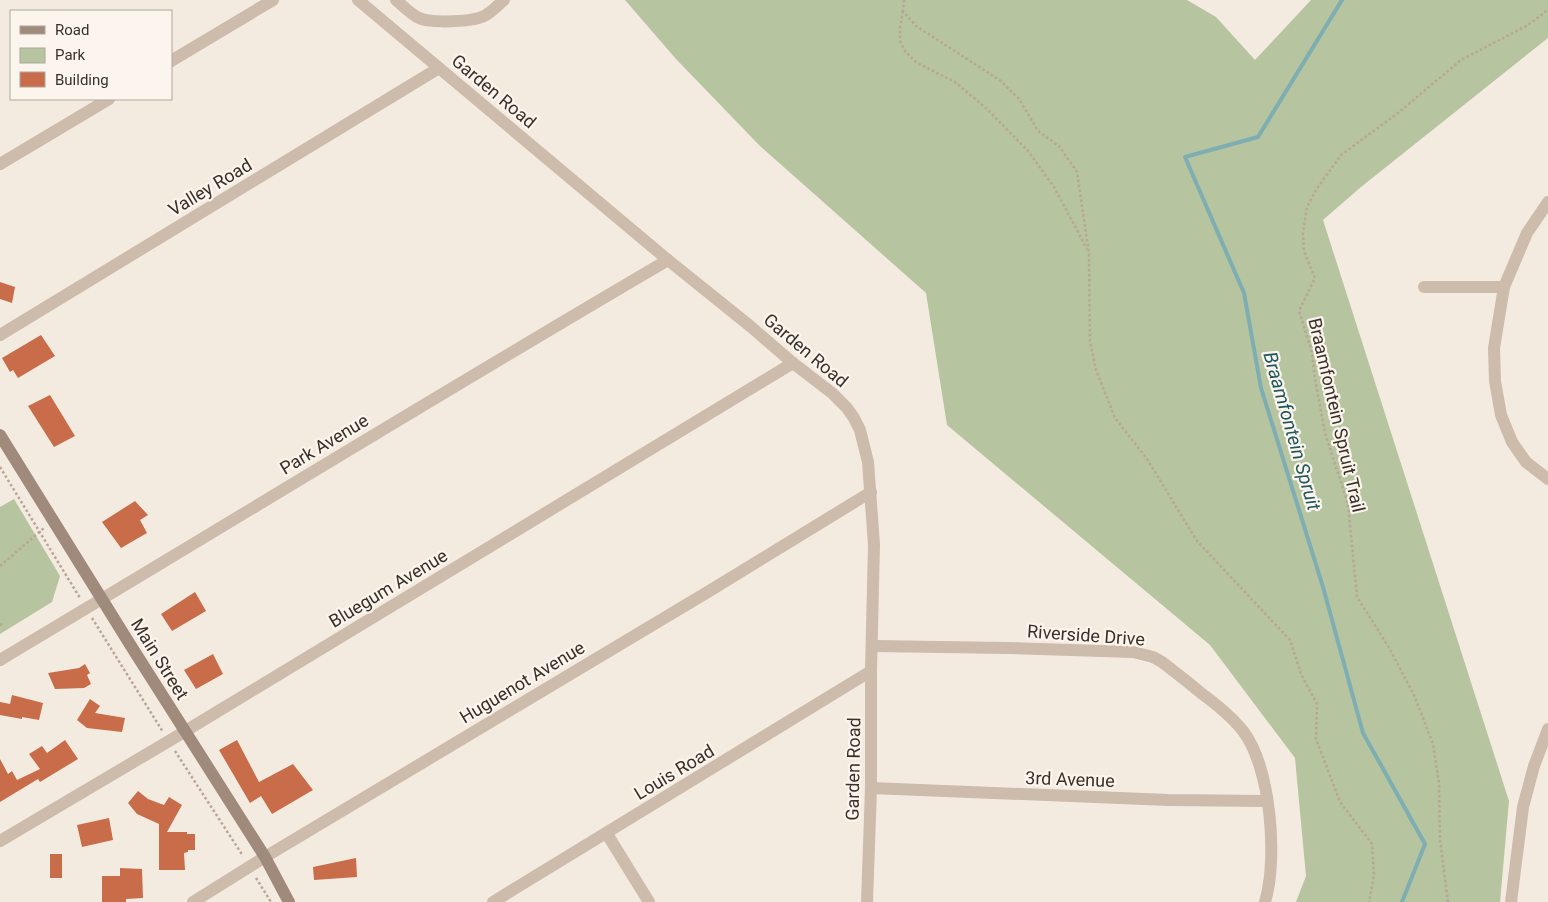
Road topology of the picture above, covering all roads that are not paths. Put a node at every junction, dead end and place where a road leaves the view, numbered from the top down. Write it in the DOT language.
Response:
graph roads {
  1 [pos="273,0"];
  2 [pos="358,0"];
  3 [pos="396,0"];
  4 [pos="504,0"];
  5 [pos="172,60"];
  6 [pos="439,68"];
  7 [pos="107,100"];
  8 [pos="0,164"];
  9 [pos="1548,202"];
  10 [pos="668,260"];
  11 [pos="1424,287"];
  12 [pos="1504,287"];
  13 [pos="0,335"];
  14 [pos="793,363"];
  15 [pos="0,435"];
  16 [pos="1548,479"];
  17 [pos="870,492"];
  18 [pos="102,599"];
  19 [pos="873,646"];
  20 [pos="0,660"];
  21 [pos="871,671"];
  22 [pos="1548,729"];
  23 [pos="184,731"];
  24 [pos="871,788"];
  25 [pos="1267,801"];
  26 [pos="607,834"];
  27 [pos="0,841"];
  28 [pos="265,857"];
  29 [pos="193,902"];
  30 [pos="289,902"];
  31 [pos="493,902"];
  32 [pos="649,902"];
  33 [pos="867,902"];
  34 [pos="1265,902"];
  35 [pos="1511,902"];
  1 -- 5 [label="street"];
  2 -- 6 [label="street, Garden Road"];
  3 -- 4 [label="street"];
  6 -- 10 [label="street, Garden Road"];
  6 -- 13 [label="street, Valley Road"];
  7 -- 8 [label="street"];
  9 -- 12 [label="street"];
  10 -- 14 [label="street, Garden Road"];
  10 -- 18 [label="street, Park Avenue"];
  11 -- 12 [label="street"];
  12 -- 16 [label="street"];
  14 -- 17 [label="street, Garden Road"];
  14 -- 23 [label="street, Bluegum Avenue"];
  15 -- 18 [label="street, Main Street"];
  17 -- 19 [label="street, Garden Road"];
  17 -- 28 [label="street, Huguenot Avenue"];
  18 -- 20 [label="street, Park Avenue"];
  18 -- 23 [label="street, Main Street"];
  19 -- 21 [label="street, Garden Road"];
  19 -- 25 [label="street, Riverside Drive"];
  21 -- 24 [label="street, Garden Road"];
  21 -- 26 [label="street, Louis Road"];
  22 -- 35 [label="street"];
  23 -- 27 [label="street, Bluegum Avenue"];
  23 -- 28 [label="street, Main Street"];
  24 -- 25 [label="street, 3rd Avenue"];
  24 -- 33 [label="street, Garden Road"];
  25 -- 34 [label="street, Riverside Drive"];
  26 -- 31 [label="street, Louis Road"];
  26 -- 32 [label="street"];
  28 -- 29 [label="street, Huguenot Avenue"];
  28 -- 30 [label="street, Main Street"];
}
